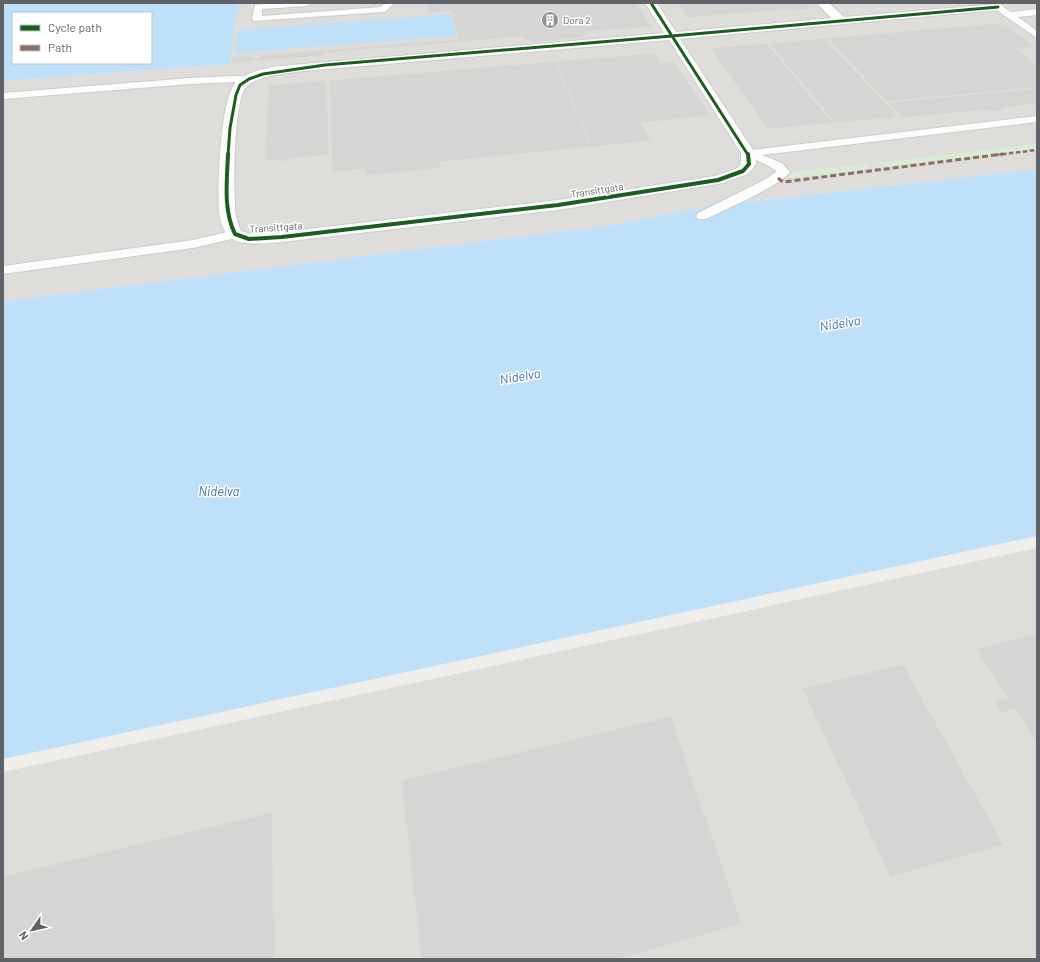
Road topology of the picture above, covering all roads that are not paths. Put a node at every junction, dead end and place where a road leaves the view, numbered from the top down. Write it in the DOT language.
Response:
graph roads {
  1 [pos="307,3"];
  2 [pos="390,3"];
  3 [pos="651,3"];
  4 [pos="823,3"];
  5 [pos="995,5"];
  6 [pos="1037,12"];
  7 [pos="1009,15"];
  8 [pos="840,20"];
  9 [pos="1037,35"];
  10 [pos="672,36"];
  11 [pos="246,80"];
  12 [pos="3,96"];
  13 [pos="1037,119"];
  14 [pos="748,154"];
  15 [pos="702,216"];
  16 [pos="235,234"];
  17 [pos="3,270"];
  1 -- 2 [label="lane"];
  3 -- 10 [label="street"];
  4 -- 8 [label="street"];
  5 -- 7 [label="lane"];
  5 -- 8 [label="street"];
  6 -- 7 [label="lane"];
  7 -- 9 [label="lane"];
  8 -- 10 [label="street"];
  10 -- 11 [label="street"];
  10 -- 14 [label="street"];
  11 -- 12 [label="lane"];
  11 -- 16 [label="street, Transittgata"];
  13 -- 14 [label="lane"];
  14 -- 15 [label="lane"];
  14 -- 16 [label="street, Transittgata"];
  16 -- 17 [label="lane"];
}
